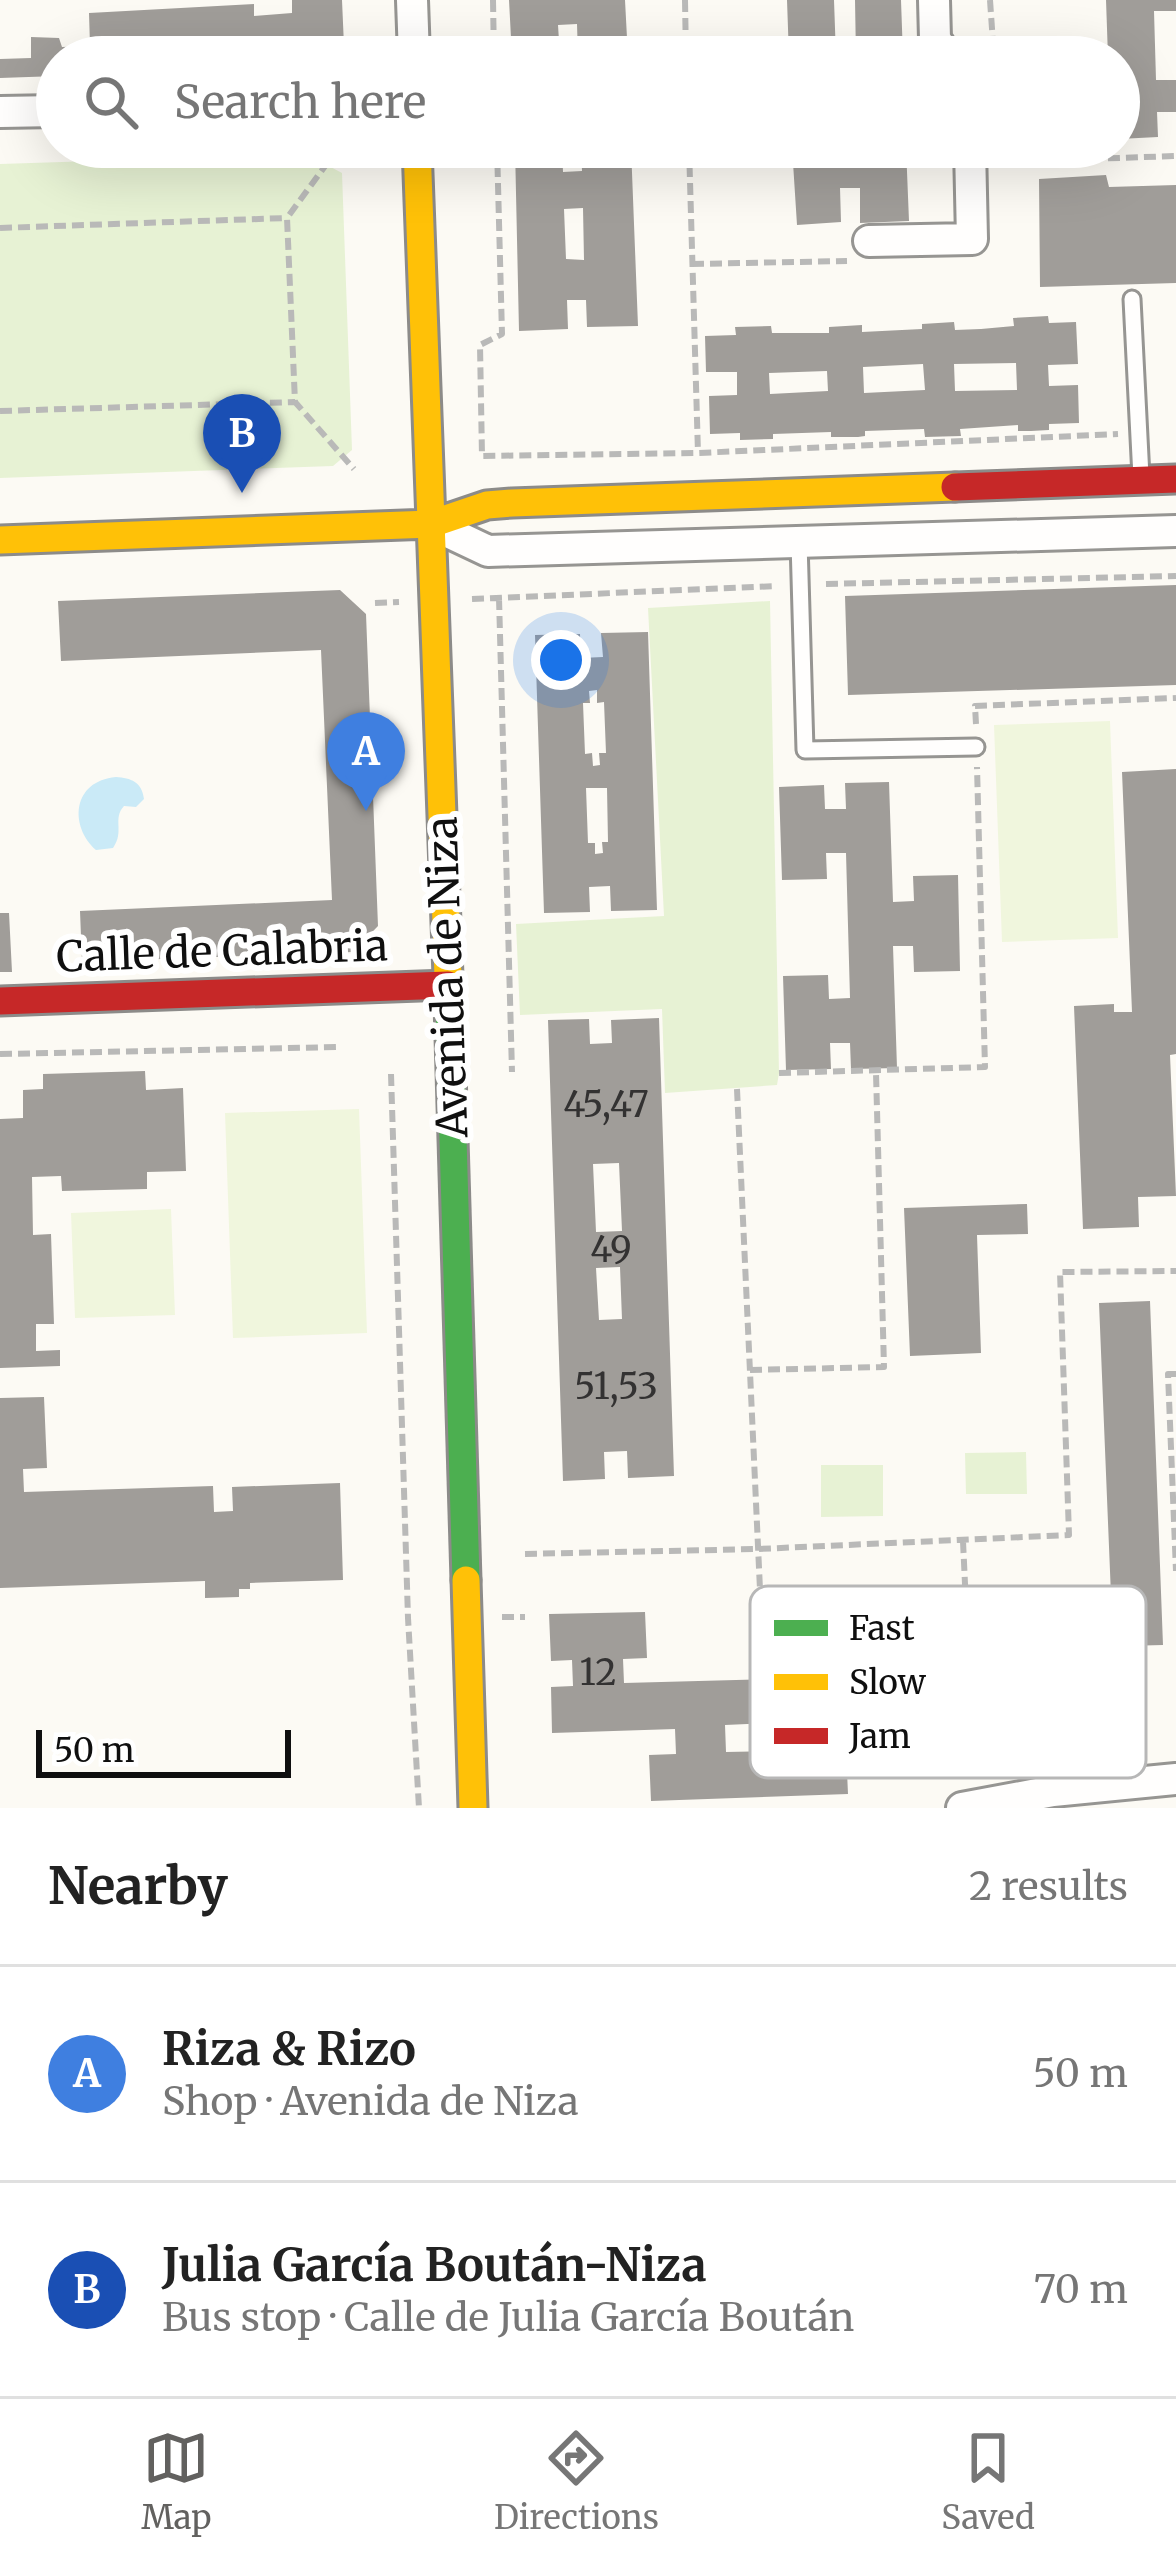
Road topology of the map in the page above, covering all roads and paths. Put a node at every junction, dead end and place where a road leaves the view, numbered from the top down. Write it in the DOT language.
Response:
graph roads {
  1 [pos="412,0"];
  2 [pos="493,0"];
  3 [pos="685,0"];
  4 [pos="934,0"];
  5 [pos="990,0"];
  6 [pos="413,36"];
  7 [pos="494,36"];
  8 [pos="686,36"];
  9 [pos="935,36"];
  10 [pos="993,36"];
  11 [pos="36,111"];
  12 [pos="0,112"];
  13 [pos="1176,156"];
  14 [pos="1140,157"];
  15 [pos="324,168"];
  16 [pos="418,168"];
  17 [pos="498,168"];
  18 [pos="690,168"];
  19 [pos="970,168"];
  20 [pos="287,218"];
  21 [pos="0,228"];
  22 [pos="869,241"];
  23 [pos="1132,299"];
  24 [pos="295,402"];
  25 [pos="0,411"];
  26 [pos="1139,433"];
  27 [pos="698,453"];
  28 [pos="354,469"];
  29 [pos="1176,479"];
  30 [pos="1141,480"];
  31 [pos="799,493"];
  32 [pos="431,524"];
  33 [pos="1176,531"];
  34 [pos="0,540"];
  35 [pos="799,542"];
  36 [pos="499,598"];
  37 [pos="1176,698"];
  38 [pos="976,747"];
  39 [pos="448,985"];
  40 [pos="0,1001"];
  41 [pos="340,1047"];
  42 [pos="0,1054"];
  43 [pos="512,1072"];
  44 [pos="876,1072"];
  45 [pos="391,1073"];
  46 [pos="779,1073"];
  47 [pos="736,1090"];
  48 [pos="1176,1271"];
  49 [pos="750,1370"];
  50 [pos="1176,1374"];
  51 [pos="963,1541"];
  52 [pos="758,1549"];
  53 [pos="525,1554"];
  54 [pos="1176,1571"];
  55 [pos="760,1586"];
  56 [pos="964,1586"];
  57 [pos="1176,1779"];
  58 [pos="969,1806"];
  59 [pos="418,1808"];
  60 [pos="473,1808"];
  1 -- 6 [label="street"];
  2 -- 7 [label="path"];
  3 -- 8 [label="path"];
  4 -- 9 [label="street"];
  5 -- 10 [label="path"];
  11 -- 12 [label="street"];
  13 -- 14 [label="path"];
  15 -- 20 [label="path"];
  16 -- 32 [label="street, Avenida de Niza"];
  17 -- 27 [label="path"];
  18 -- 27 [label="path"];
  19 -- 22 [label="street"];
  20 -- 21 [label="path"];
  20 -- 24 [label="path"];
  23 -- 26 [label="lane"];
  24 -- 25 [label="path"];
  24 -- 28 [label="path"];
  26 -- 27 [label="path"];
  26 -- 30 [label="lane"];
  29 -- 30 [label="street"];
  30 -- 31 [label="street"];
  31 -- 32 [label="street"];
  31 -- 35 [label="street"];
  32 -- 34 [label="street"];
  32 -- 35 [label="street"];
  32 -- 39 [label="street, Avenida de Niza"];
  33 -- 35 [label="street"];
  35 -- 38 [label="lane"];
  36 -- 43 [label="path"];
  37 -- 38 [label="path"];
  38 -- 44 [label="path"];
  39 -- 40 [label="street, Calle de Calabria"];
  39 -- 60 [label="street, Avenida de Niza"];
  41 -- 42 [label="path"];
  44 -- 46 [label="path"];
  44 -- 49 [label="path"];
  45 -- 59 [label="path"];
  47 -- 49 [label="path"];
  48 -- 51 [label="path"];
  49 -- 52 [label="path"];
  50 -- 54 [label="path"];
  51 -- 52 [label="path"];
  51 -- 56 [label="path"];
  52 -- 53 [label="path"];
  52 -- 55 [label="path"];
  57 -- 58 [label="street"];
}
